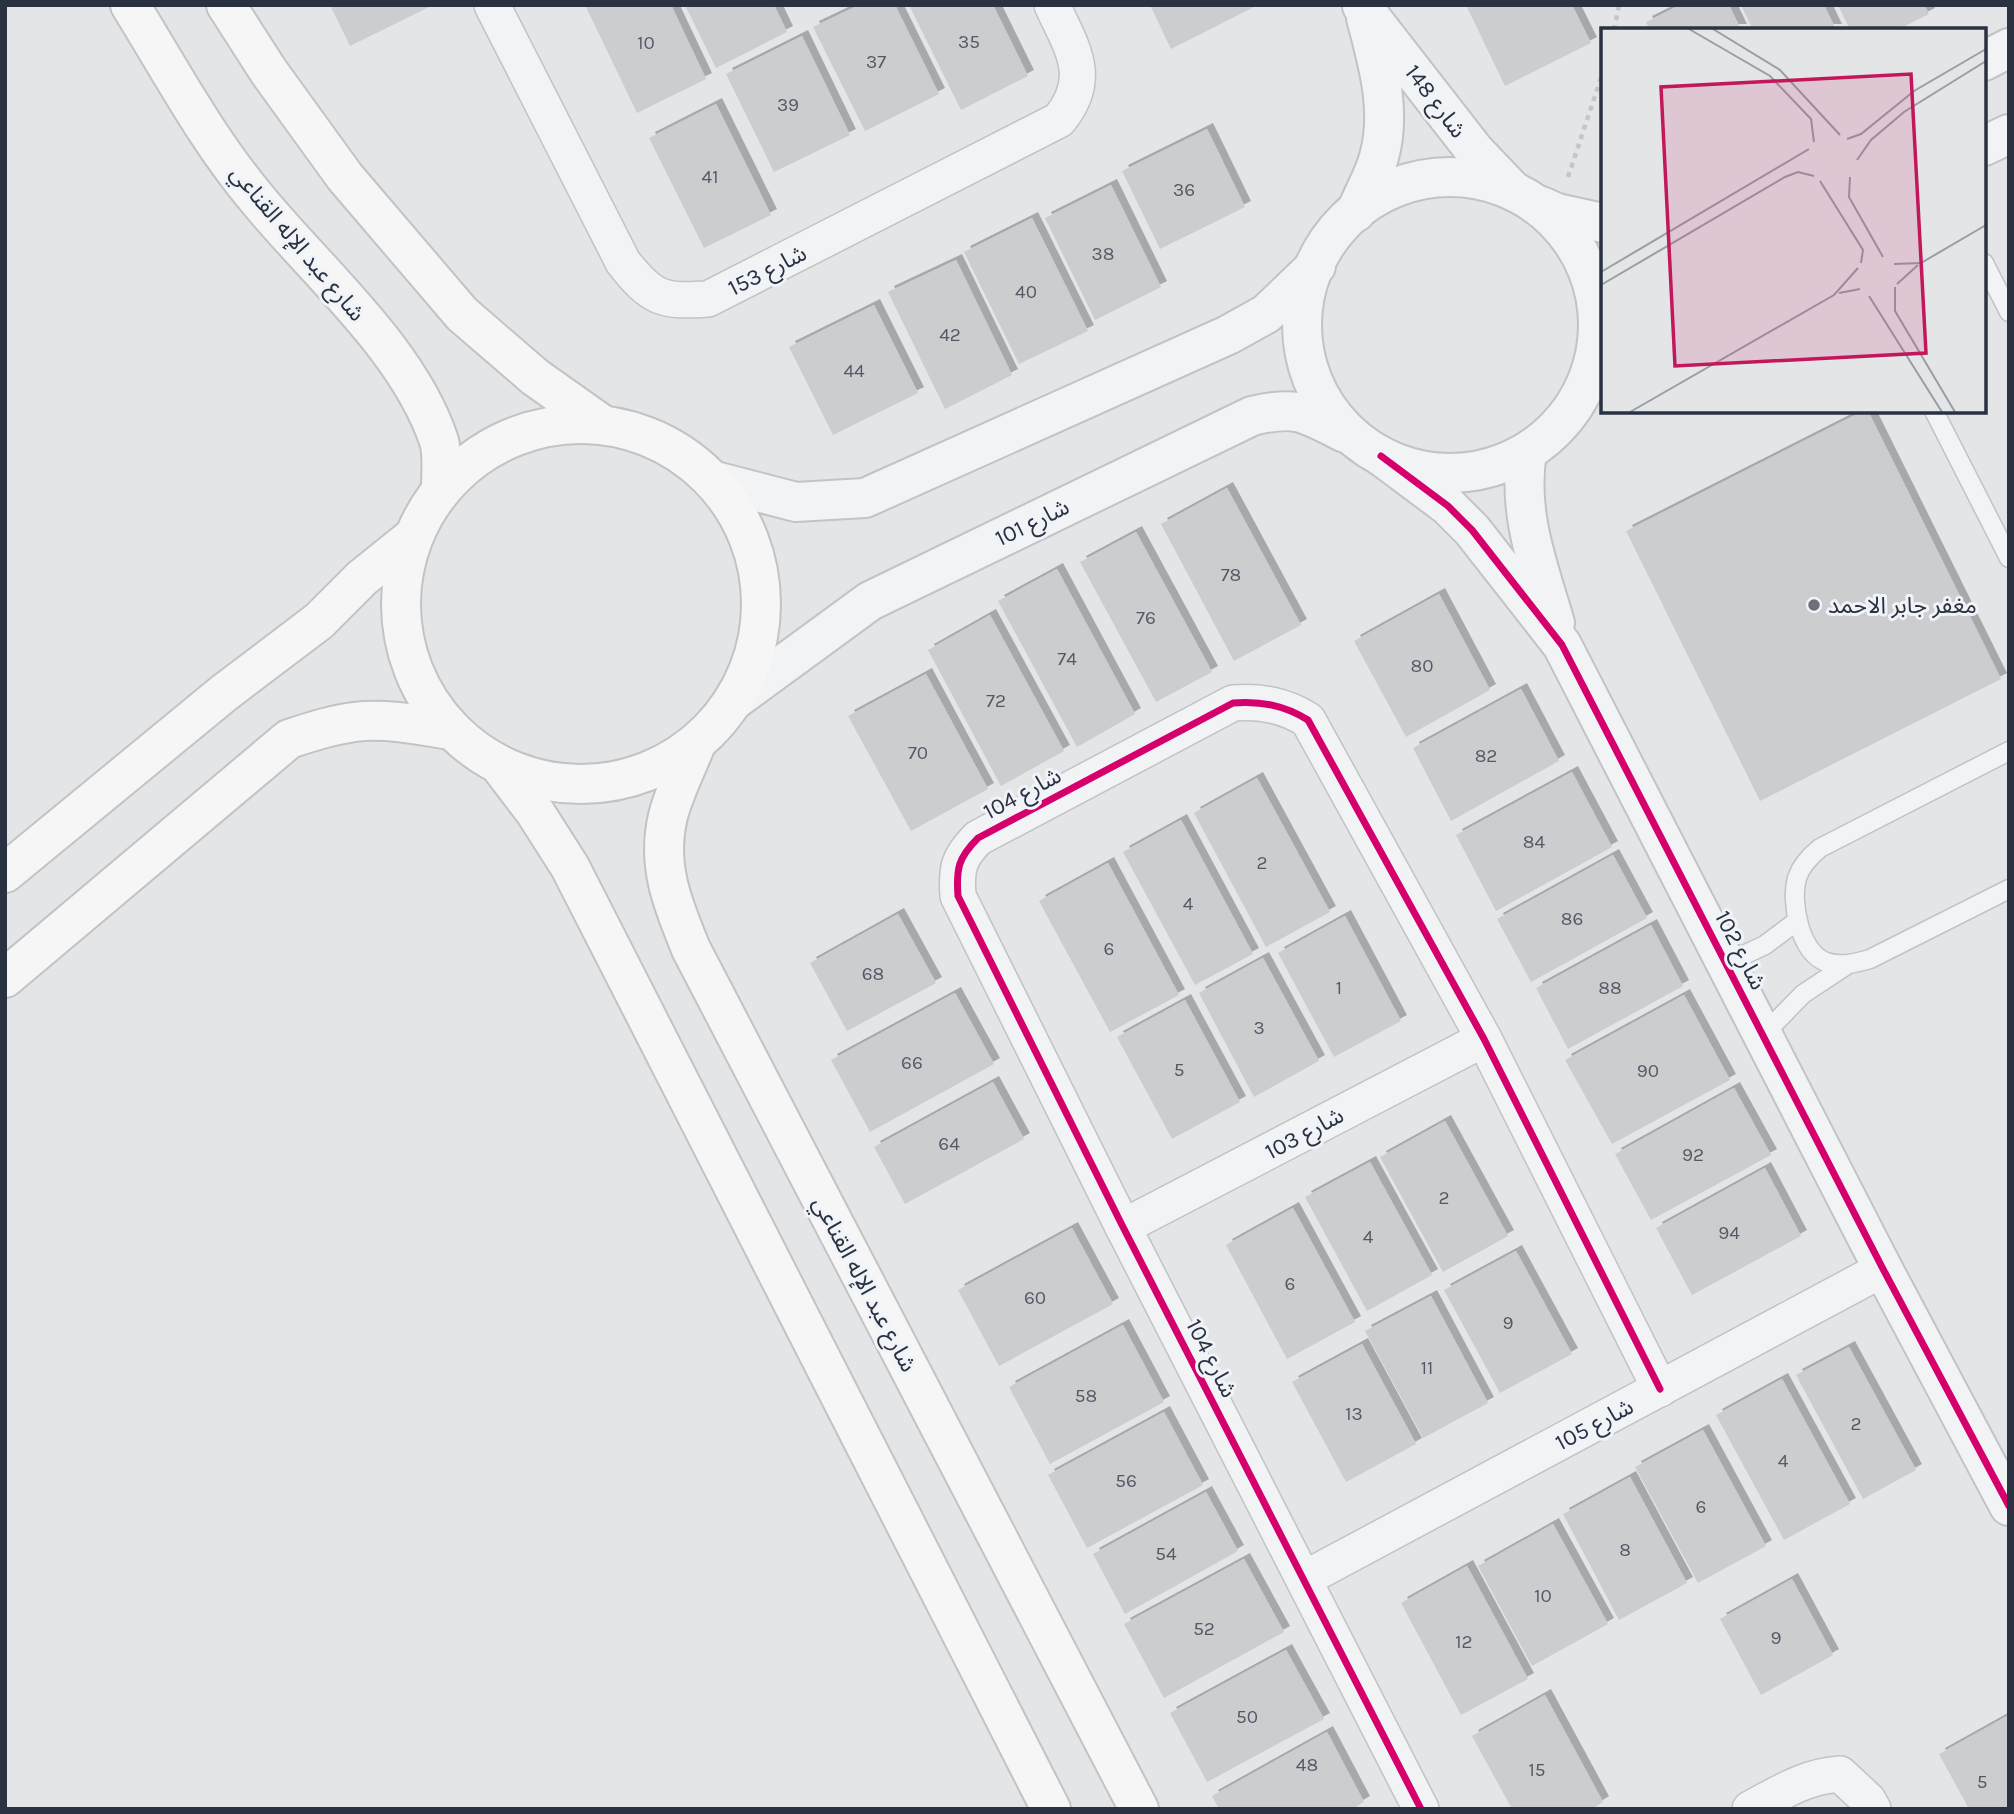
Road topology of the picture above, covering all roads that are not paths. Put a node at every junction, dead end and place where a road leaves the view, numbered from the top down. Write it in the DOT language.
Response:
graph roads {
  1 [pos="130,5"];
  2 [pos="226,5"];
  3 [pos="492,5"];
  4 [pos="1052,5"];
  5 [pos="1362,6"];
  6 [pos="2009,48"];
  7 [pos="1986,60"];
  8 [pos="2009,134"];
  9 [pos="1986,145"];
  10 [pos="1534,202"];
  11 [pos="1356,212"];
  12 [pos="1601,222"];
  13 [pos="1316,266"];
  14 [pos="1986,267"];
  15 [pos="1986,298"];
  16 [pos="2006,307"];
  17 [pos="1592,384"];
  18 [pos="1935,413"];
  19 [pos="600,423"];
  20 [pos="1367,446"];
  21 [pos="1527,452"];
  22 [pos="715,481"];
  23 [pos="441,488"];
  24 [pos="413,537"];
  25 [pos="2009,558"];
  26 [pos="1562,645"];
  27 [pos="732,702"];
  28 [pos="451,730"];
  29 [pos="696,744"];
  30 [pos="2009,751"];
  31 [pos="499,766"];
  32 [pos="5,873"];
  33 [pos="2009,889"];
  34 [pos="1797,921"];
  35 [pos="1727,963"];
  36 [pos="1847,965"];
  37 [pos="5,978"];
  38 [pos="1763,1034"];
  39 [pos="1484,1039"];
  40 [pos="1123,1227"];
  41 [pos="1883,1269"];
  42 [pos="1660,1389"];
  43 [pos="2009,1506"];
  44 [pos="1304,1579"];
  45 [pos="1051,1809"];
  46 [pos="1139,1809"];
  47 [pos="1421,1809"];
  48 [pos="1750,1809"];
  49 [pos="1873,1809"];
  1 -- 23 [label="main road, شارع عبد الإله القناعي"];
  2 -- 19 [label="main road"];
  3 -- 4 [label="street, شارع 153"];
  5 -- 10 [label="street, شارع 148"];
  5 -- 11 [label="street, شارع 148"];
  6 -- 7 [label="street"];
  8 -- 9 [label="street"];
  10 -- 11 [label="street"];
  10 -- 12 [label="street"];
  10 -- 17 [label="street, شارع 148"];
  11 -- 13 [label="street"];
  13 -- 20 [label="street"];
  13 -- 22 [label="street"];
  14 -- 16 [label="lane"];
  15 -- 16 [label="lane"];
  17 -- 21 [label="street, شارع 148"];
  18 -- 25 [label="lane"];
  19 -- 22 [label="main road"];
  19 -- 23 [label="main road"];
  20 -- 21 [label="street, شارع 148"];
  20 -- 26 [label="street, شارع 102"];
  20 -- 27 [label="street, شارع 101"];
  21 -- 26 [label="street, شارع 102"];
  22 -- 27 [label="main road"];
  23 -- 24 [label="main road"];
  24 -- 28 [label="main road"];
  24 -- 32 [label="main road"];
  26 -- 35 [label="street, شارع 102"];
  27 -- 29 [label="main road"];
  28 -- 31 [label="main road"];
  28 -- 37 [label="main road"];
  29 -- 31 [label="main road"];
  29 -- 46 [label="main road, شارع عبد الإله القناعي"];
  30 -- 34 [label="lane"];
  31 -- 45 [label="main road"];
  33 -- 36 [label="lane"];
  34 -- 35 [label="lane"];
  34 -- 36 [label="lane"];
  35 -- 38 [label="street, شارع 102"];
  36 -- 38 [label="lane"];
  38 -- 41 [label="street, شارع 102"];
  39 -- 40 [label="street, شارع 103"];
  39 -- 40 [label="street, شارع 104"];
  39 -- 42 [label="street, شارع 104"];
  40 -- 44 [label="street, شارع 104"];
  41 -- 42 [label="street, شارع 105"];
  41 -- 43 [label="street, شارع 102"];
  42 -- 44 [label="street, شارع 105"];
  44 -- 47 [label="street, شارع 104"];
  48 -- 49 [label="street"];
}
